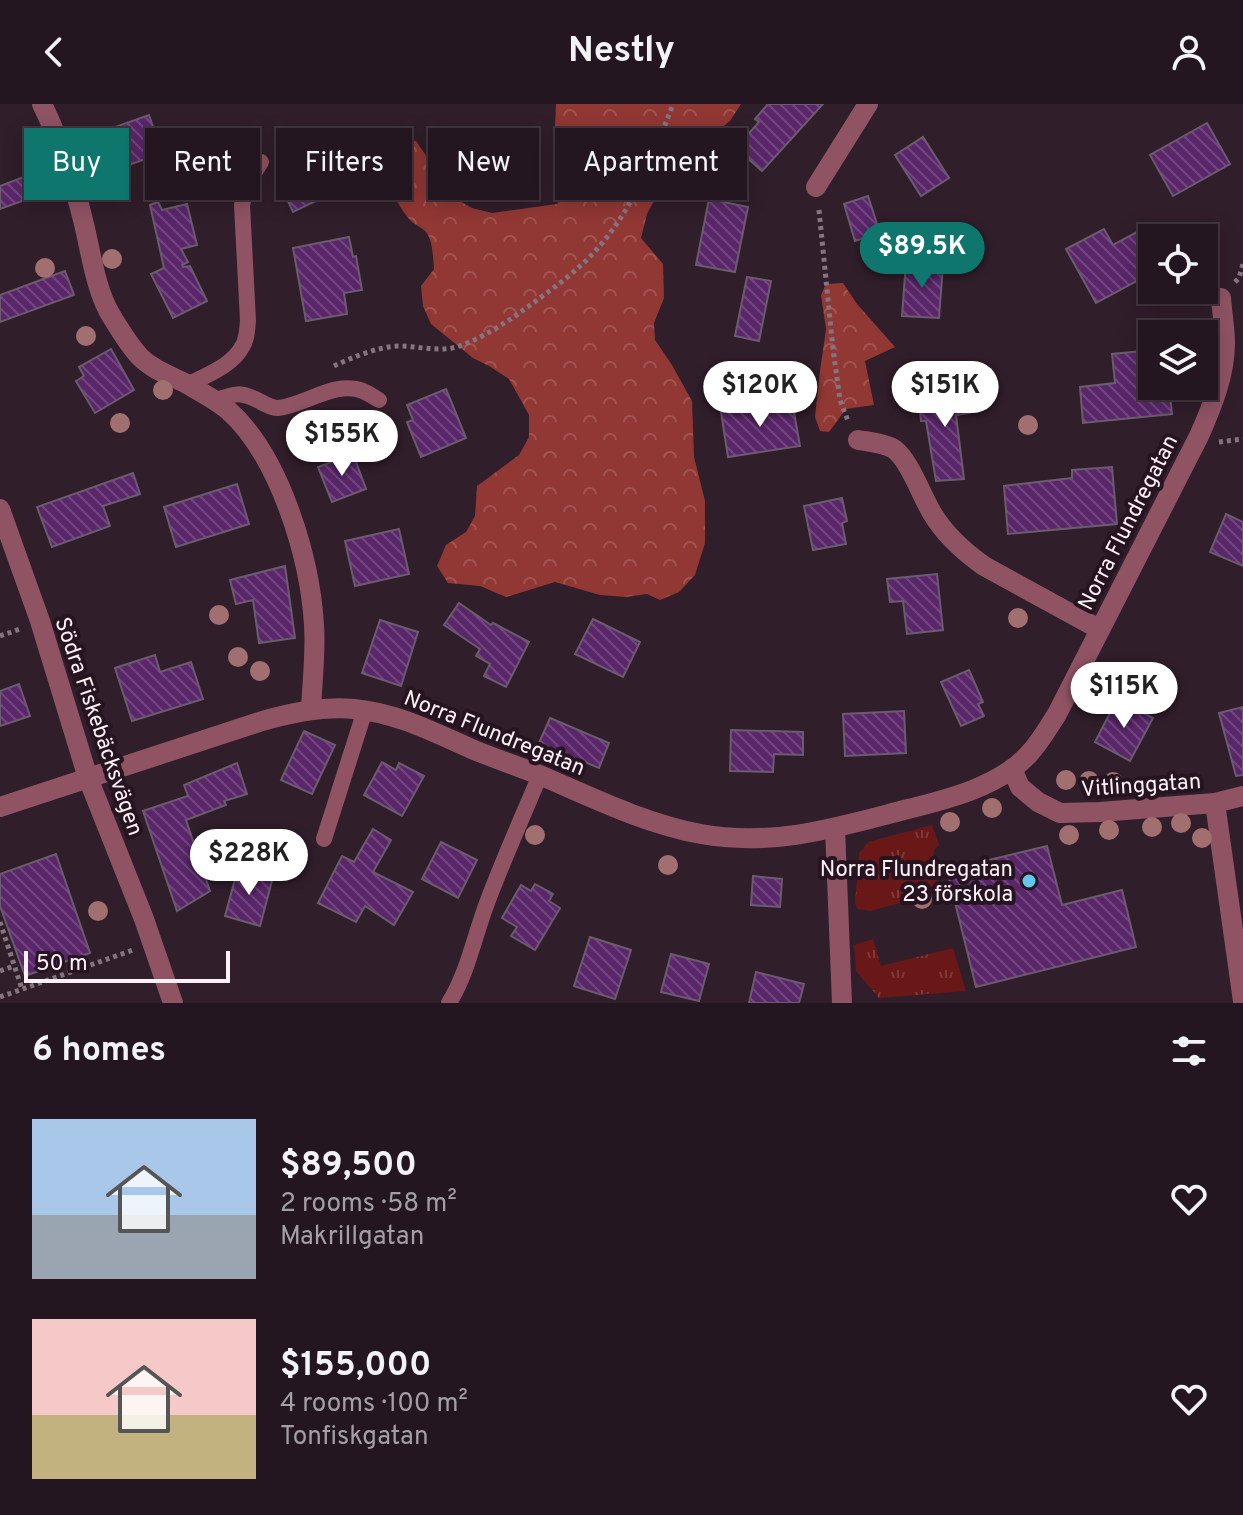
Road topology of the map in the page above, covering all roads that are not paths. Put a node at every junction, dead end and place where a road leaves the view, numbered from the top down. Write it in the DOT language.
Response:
graph roads {
  1 [pos="42,104"];
  2 [pos="868,104"];
  3 [pos="261,162"];
  4 [pos="816,187"];
  5 [pos="1221,298"];
  6 [pos="188,385"];
  7 [pos="379,400"];
  8 [pos="214,401"];
  9 [pos="858,440"];
  10 [pos="0,509"];
  11 [pos="1099,629"];
  12 [pos="311,710"];
  13 [pos="365,710"];
  14 [pos="1012,769"];
  15 [pos="540,775"];
  16 [pos="88,778"];
  17 [pos="1243,796"];
  18 [pos="1215,803"];
  19 [pos="0,807"];
  20 [pos="835,828"];
  21 [pos="324,839"];
  22 [pos="1243,1001"];
  23 [pos="173,1003"];
  24 [pos="449,1003"];
  25 [pos="842,1003"];
  1 -- 6 [label="street"];
  2 -- 4 [label="street"];
  3 -- 6 [label="lane"];
  5 -- 11 [label="street, Norra Flundregatan"];
  6 -- 8 [label="street"];
  7 -- 8 [label="lane"];
  8 -- 12 [label="street"];
  9 -- 11 [label="street, Norra Flundregatan"];
  10 -- 16 [label="street, Södra Fiskebäcksvägen"];
  11 -- 14 [label="street, Norra Flundregatan"];
  12 -- 13 [label="street, Norra Flundregatan"];
  12 -- 16 [label="street, Norra Flundregatan"];
  13 -- 15 [label="street, Norra Flundregatan"];
  13 -- 21 [label="lane"];
  14 -- 18 [label="street, Vitlinggatan"];
  14 -- 20 [label="street, Norra Flundregatan"];
  15 -- 20 [label="street, Norra Flundregatan"];
  15 -- 24 [label="lane"];
  16 -- 19 [label="street, Norra Flundregatan"];
  16 -- 23 [label="street, Södra Fiskebäcksvägen"];
  17 -- 18 [label="street, Vitlinggatan"];
  18 -- 22 [label="street"];
  20 -- 25 [label="street"];
}
